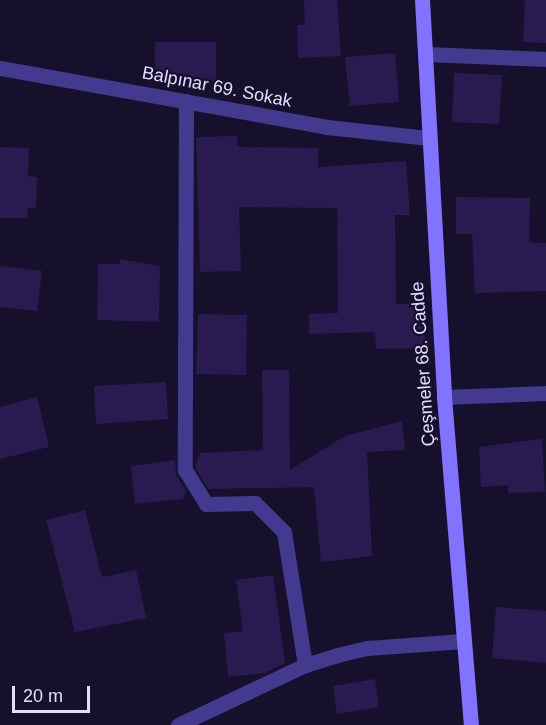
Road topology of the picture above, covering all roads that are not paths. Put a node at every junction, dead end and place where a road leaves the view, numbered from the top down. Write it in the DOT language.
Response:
graph roads {
  1 [pos="422,0"];
  2 [pos="427,54"];
  3 [pos="546,60"];
  4 [pos="0,68"];
  5 [pos="186,101"];
  6 [pos="429,138"];
  7 [pos="546,393"];
  8 [pos="444,397"];
  9 [pos="463,641"];
  10 [pos="305,665"];
  11 [pos="178,725"];
  12 [pos="471,725"];
  1 -- 2 [label="street, Çeşmeler 68. Cadde"];
  2 -- 3 [label="street"];
  2 -- 6 [label="street, Çeşmeler 68. Cadde"];
  4 -- 5 [label="street, Balpınar 69. Sokak"];
  5 -- 6 [label="street, Balpınar 69. Sokak"];
  5 -- 10 [label="street"];
  6 -- 8 [label="street, Çeşmeler 68. Cadde"];
  7 -- 8 [label="street"];
  8 -- 9 [label="street, Çeşmeler 68. Cadde"];
  9 -- 10 [label="street"];
  9 -- 12 [label="street, Çeşmeler 68. Cadde"];
  10 -- 11 [label="street"];
}
